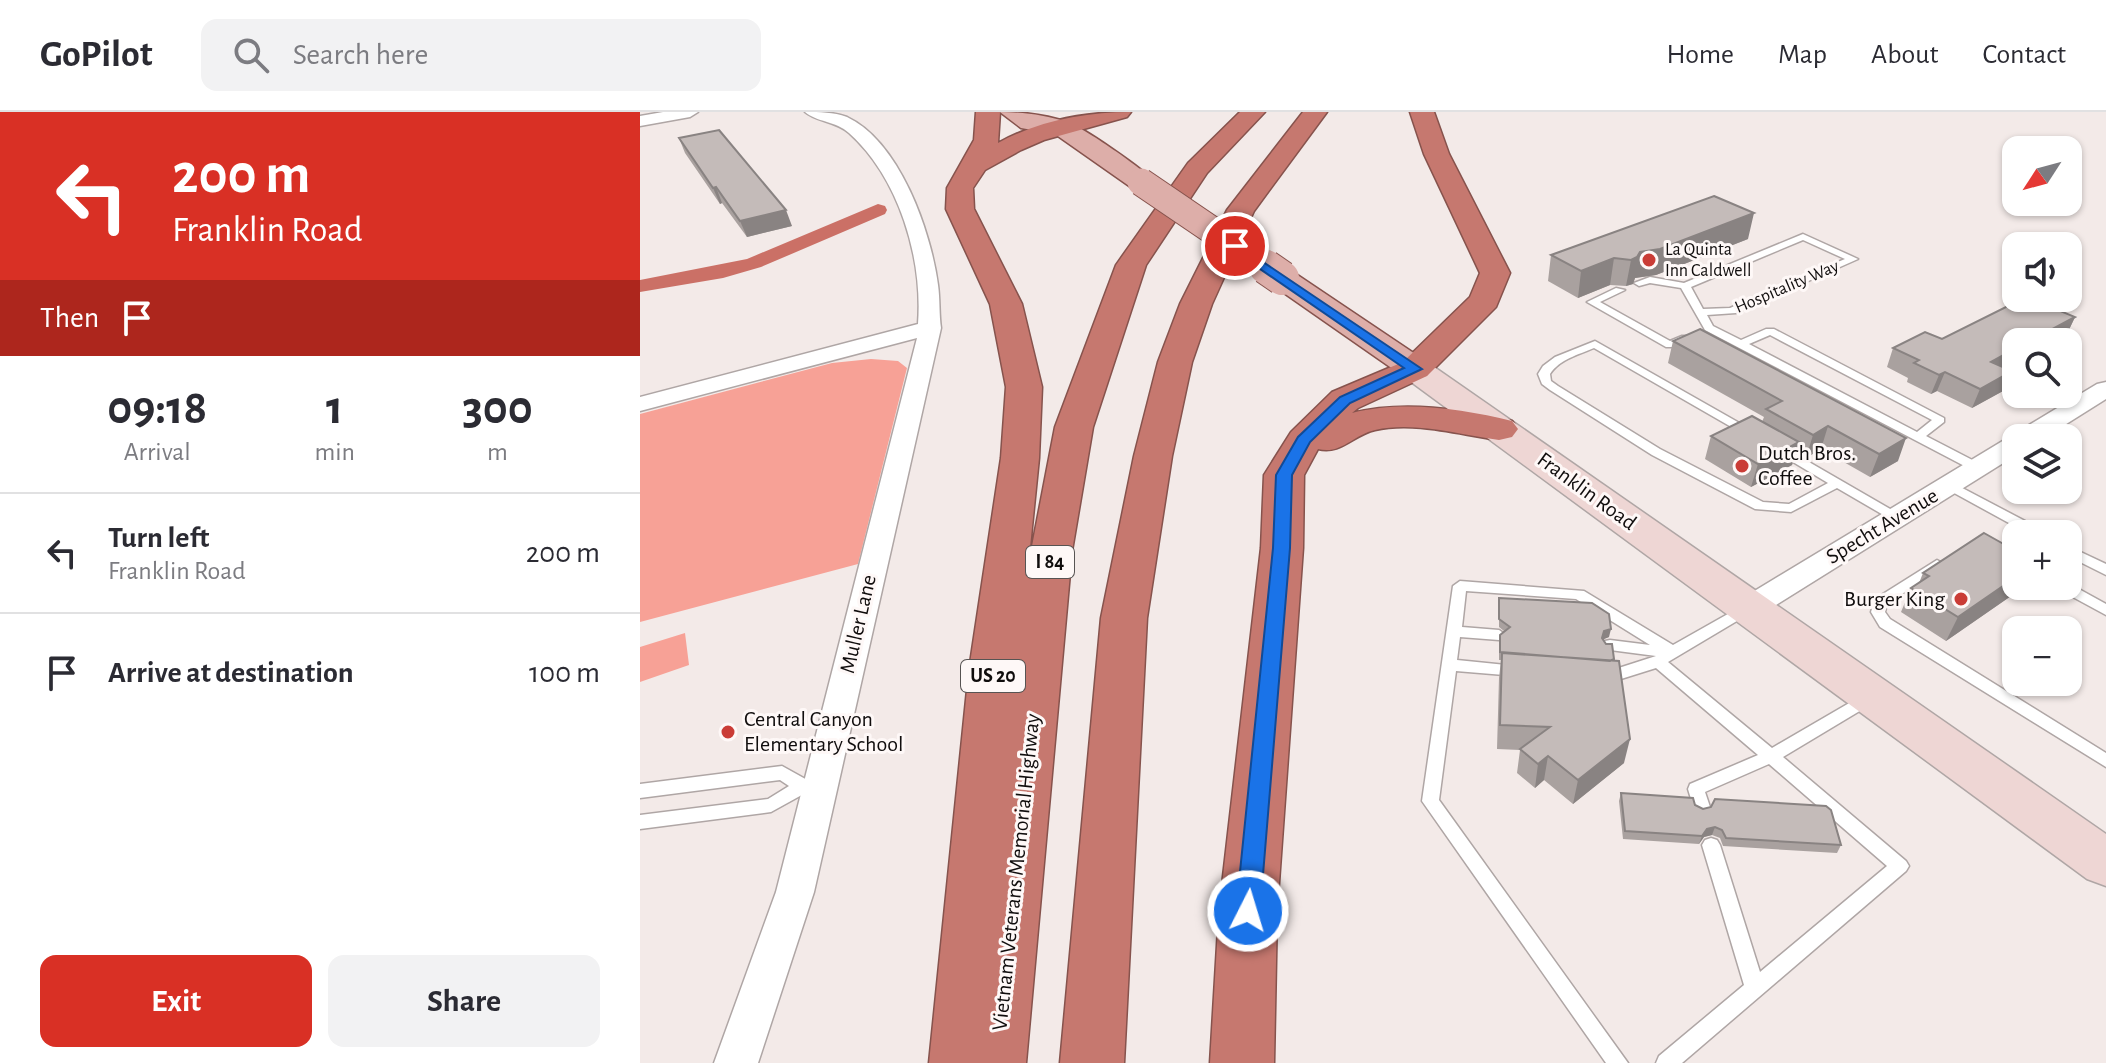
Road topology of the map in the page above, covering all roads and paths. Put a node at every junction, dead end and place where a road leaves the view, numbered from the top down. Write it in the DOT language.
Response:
graph roads {
  1 [pos="690,112"];
  2 [pos="813,112"];
  3 [pos="988,112"];
  4 [pos="1012,112"];
  5 [pos="1119,112"];
  6 [pos="1253,112"];
  7 [pos="1315,112"];
  8 [pos="1422,112"];
  9 [pos="1059,120"];
  10 [pos="640,121"];
  11 [pos="975,165"];
  12 [pos="1639,283"];
  13 [pos="1685,286"];
  14 [pos="1620,290"];
  15 [pos="1700,312"];
  16 [pos="930,328"];
  17 [pos="1709,328"];
  18 [pos="1741,344"];
  19 [pos="1817,356"];
  20 [pos="1415,369"];
  21 [pos="1791,371"];
  22 [pos="2106,389"];
  23 [pos="651,402"];
  24 [pos="2049,424"];
  25 [pos="1499,429"];
  26 [pos="1918,437"];
  27 [pos="2002,453"];
  28 [pos="1978,468"];
  29 [pos="1838,483"];
  30 [pos="1949,485"];
  31 [pos="1897,517"];
  32 [pos="2013,520"];
  33 [pos="1282,548"];
  34 [pos="1953,554"];
  35 [pos="2082,557"];
  36 [pos="2106,570"];
  37 [pos="2082,596"];
  38 [pos="1749,608"];
  39 [pos="2106,610"];
  40 [pos="1453,631"];
  41 [pos="1499,635"];
  42 [pos="1610,645"];
  43 [pos="1673,652"];
  44 [pos="1658,662"];
  45 [pos="1449,665"];
  46 [pos="1536,672"];
  47 [pos="1594,677"];
  48 [pos="1871,697"];
  49 [pos="1771,756"];
  50 [pos="2106,761"];
  51 [pos="812,785"];
  52 [pos="640,791"];
  53 [pos="1701,807"];
  54 [pos="640,822"];
  55 [pos="1711,845"];
  56 [pos="2106,863"];
  57 [pos="1755,988"];
  58 [pos="738,1060"];
  59 [pos="961,1063"];
  60 [pos="994,1063"];
  61 [pos="1092,1063"];
  62 [pos="1242,1063"];
  63 [pos="1618,1063"];
  64 [pos="1666,1063"];
  1 -- 10 [label="street"];
  2 -- 16 [label="street, Muller Lane"];
  3 -- 11 [label="highway, US 20"];
  4 -- 9 [label="main road, Franklin Road"];
  5 -- 9 [label="highway"];
  6 -- 60 [label="highway, Vietnam Veterans Memorial Highway / I 84"];
  7 -- 61 [label="highway"];
  8 -- 20 [label="highway"];
  9 -- 11 [label="highway"];
  9 -- 20 [label="main road, Franklin Road, bridge"];
  11 -- 59 [label="highway, US 20"];
  12 -- 13 [label="lane"];
  13 -- 15 [label="lane, Hospitality Way"];
  13 -- 15 [label="lane, Hospitality Way"];
  14 -- 17 [label="lane"];
  15 -- 17 [label="lane, Hospitality Way"];
  16 -- 23 [label="street"];
  16 -- 51 [label="street, Muller Lane"];
  17 -- 18 [label="lane, Hospitality Way"];
  18 -- 19 [label="lane"];
  18 -- 21 [label="lane, Hospitality Way"];
  19 -- 21 [label="lane"];
  19 -- 26 [label="lane"];
  20 -- 25 [label="main road, Franklin Road"];
  20 -- 33 [label="highway"];
  21 -- 26 [label="lane, Hospitality Way"];
  22 -- 24 [label="street"];
  25 -- 33 [label="highway"];
  25 -- 38 [label="main road, Franklin Road"];
  26 -- 28 [label="lane, Hospitality Way"];
  27 -- 28 [label="street, Specht Avenue"];
  28 -- 30 [label="street, Specht Avenue"];
  29 -- 29 [label="lane"];
  29 -- 31 [label="lane"];
  30 -- 31 [label="street, Specht Avenue"];
  30 -- 32 [label="lane"];
  31 -- 38 [label="street, Specht Avenue"];
  33 -- 62 [label="highway"];
  34 -- 50 [label="lane"];
  35 -- 36 [label="lane"];
  37 -- 39 [label="lane"];
  38 -- 43 [label="lane"];
  38 -- 48 [label="main road, Franklin Road"];
  40 -- 41 [label="lane"];
  40 -- 43 [label="lane"];
  40 -- 45 [label="lane"];
  42 -- 43 [label="lane"];
  43 -- 44 [label="lane"];
  44 -- 47 [label="lane"];
  44 -- 49 [label="lane"];
  45 -- 46 [label="lane"];
  45 -- 63 [label="lane"];
  48 -- 49 [label="lane"];
  48 -- 56 [label="main road, Franklin Road"];
  49 -- 53 [label="lane"];
  49 -- 57 [label="lane"];
  51 -- 52 [label="lane"];
  51 -- 54 [label="lane"];
  51 -- 58 [label="street, Muller Lane"];
  55 -- 57 [label="lane"];
  57 -- 64 [label="lane"];
}
